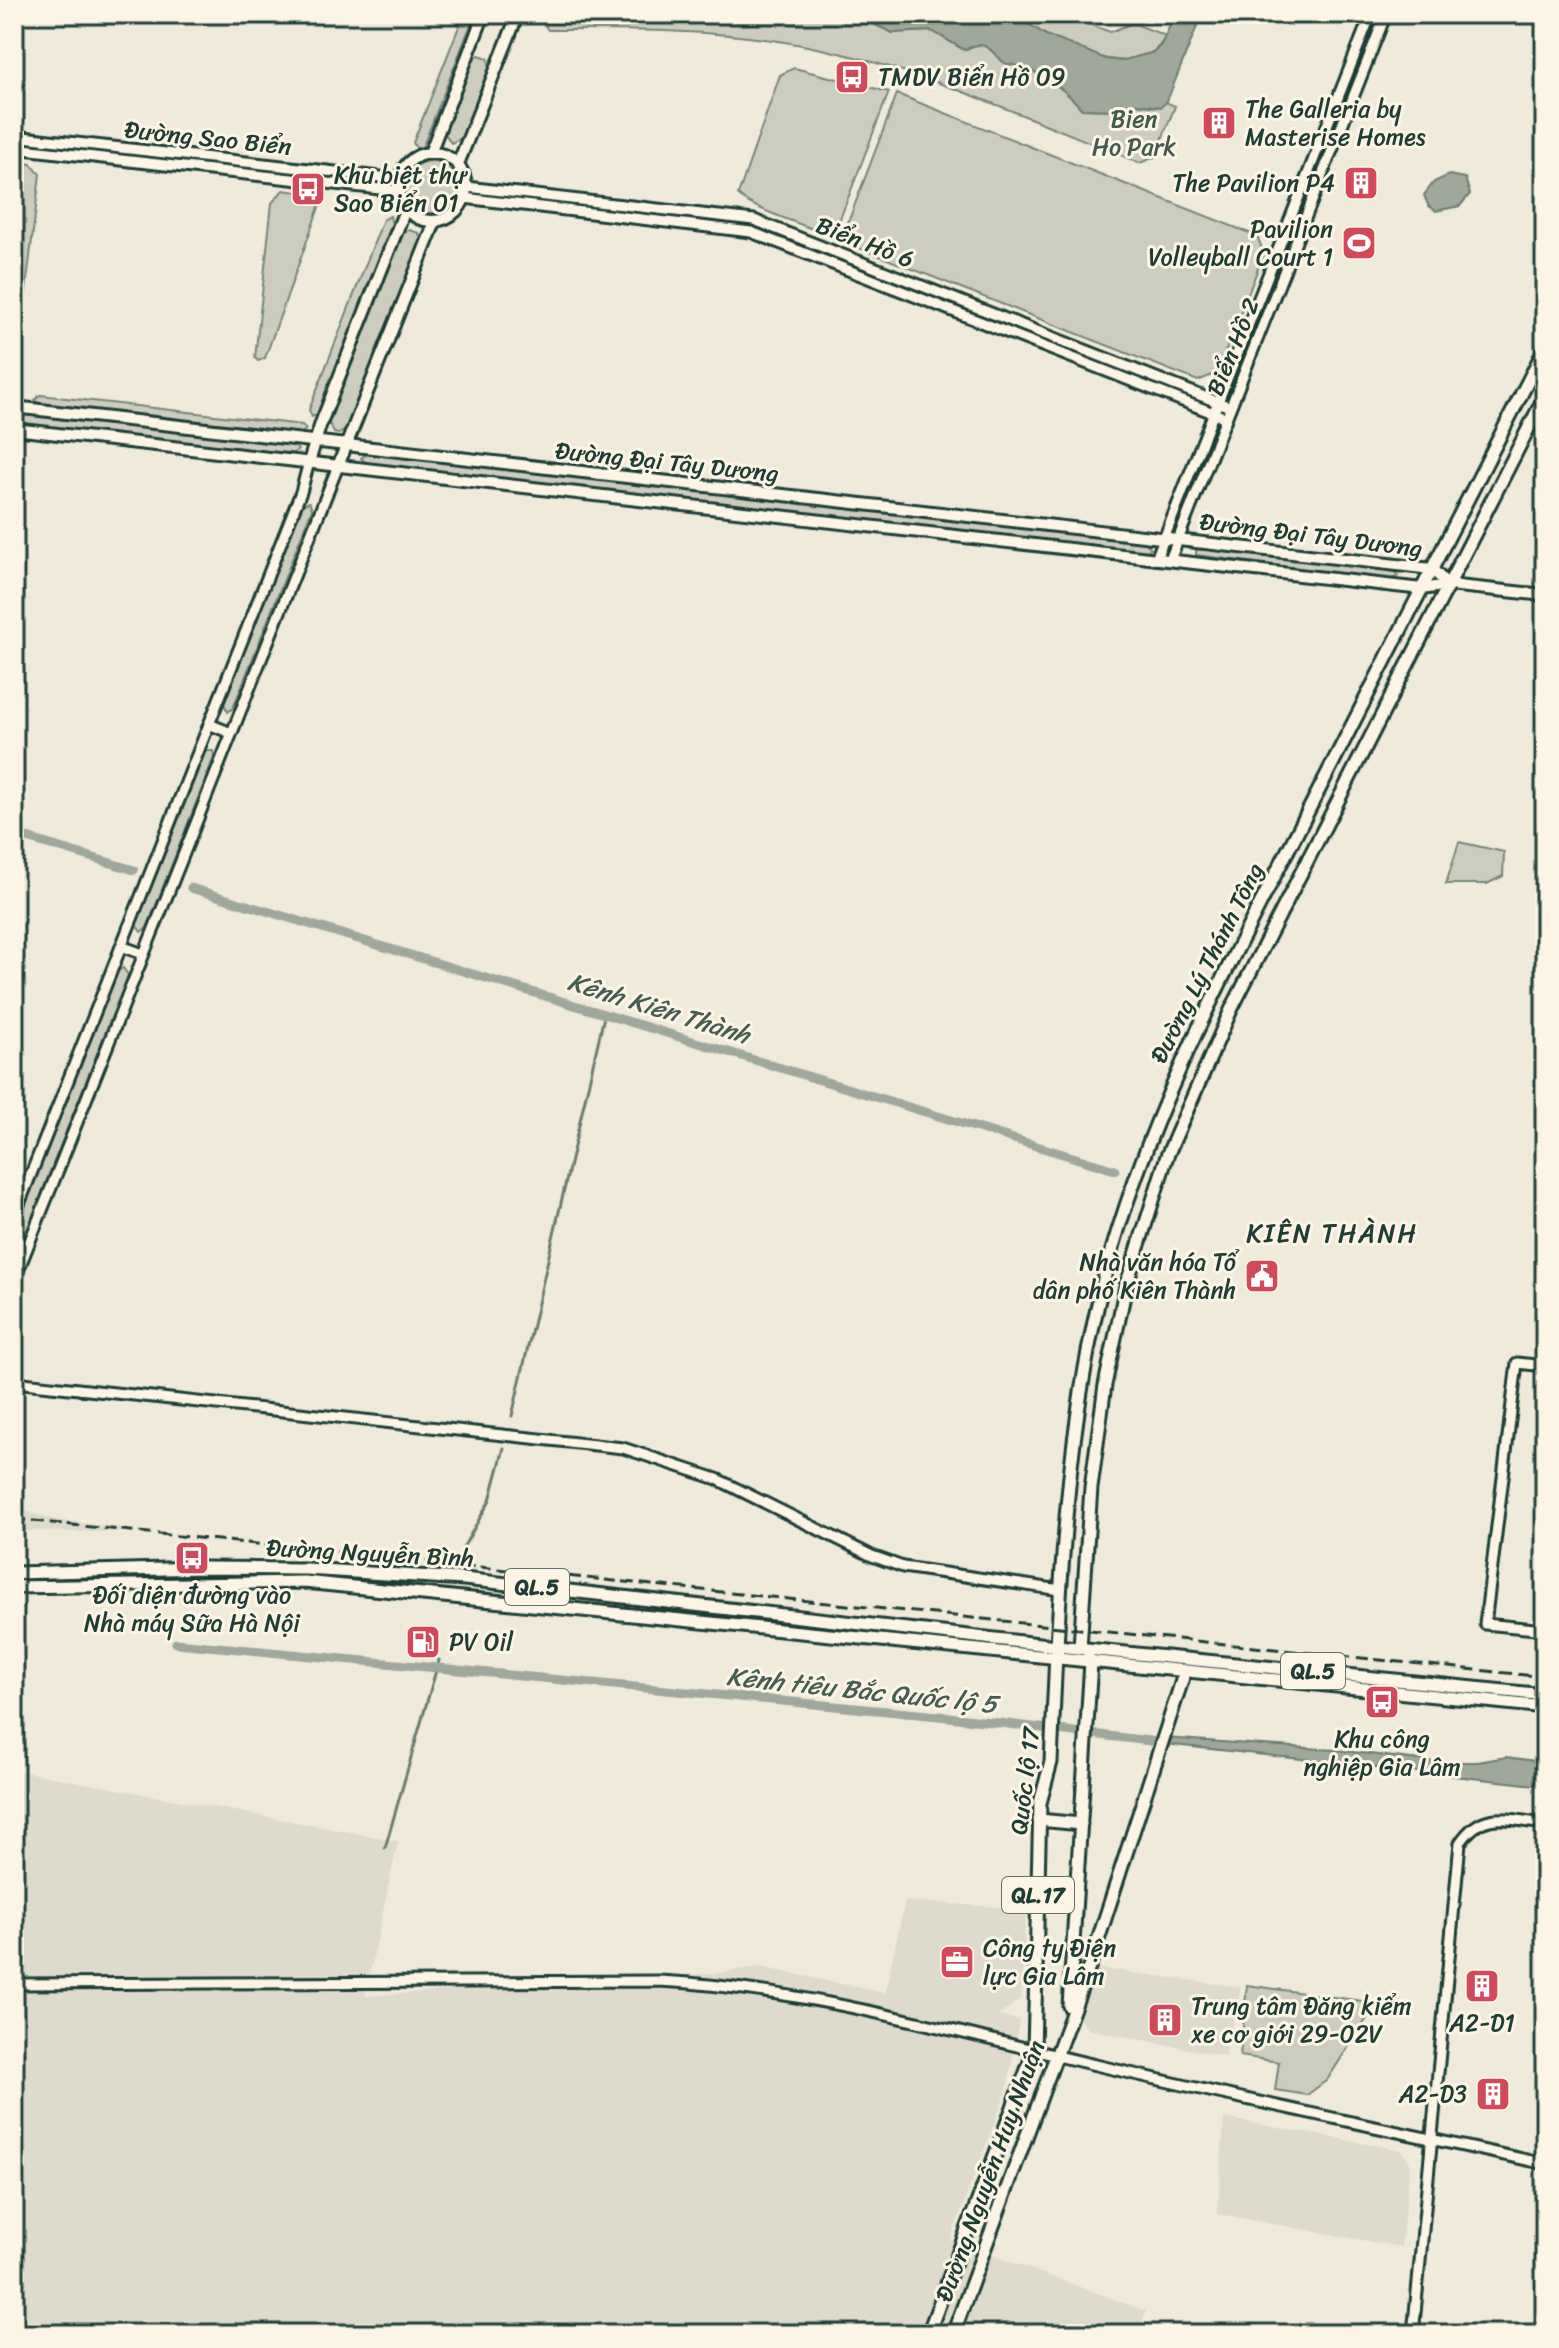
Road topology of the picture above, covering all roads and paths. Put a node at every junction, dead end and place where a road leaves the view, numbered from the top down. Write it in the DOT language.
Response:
graph roads {
  1 [pos="484,14"];
  2 [pos="518,14"];
  3 [pos="1371,14"];
  4 [pos="1386,14"];
  5 [pos="14,136"];
  6 [pos="14,148"];
  7 [pos="430,153"];
  8 [pos="458,164"];
  9 [pos="398,185"];
  10 [pos="466,192"];
  11 [pos="405,210"];
  12 [pos="435,222"];
  13 [pos="1545,348"];
  14 [pos="1545,396"];
  15 [pos="1218,402"];
  16 [pos="14,407"];
  17 [pos="1230,407"];
  18 [pos="1214,413"];
  19 [pos="1226,418"];
  20 [pos="14,429"];
  21 [pos="315,442"];
  22 [pos="346,445"];
  23 [pos="309,462"];
  24 [pos="338,466"];
  25 [pos="1164,538"];
  26 [pos="1178,540"];
  27 [pos="1156,559"];
  28 [pos="1170,560"];
  29 [pos="1432,569"];
  30 [pos="1448,585"];
  31 [pos="1422,589"];
  32 [pos="1545,595"];
  33 [pos="209,724"];
  34 [pos="231,733"];
  35 [pos="121,946"];
  36 [pos="143,954"];
  37 [pos="1201,1019"];
  38 [pos="1222,1027"];
  39 [pos="14,1217"];
  40 [pos="14,1281"];
  41 [pos="1545,1366"];
  42 [pos="14,1382"];
  43 [pos="1070,1466"];
  44 [pos="1093,1469"];
  45 [pos="14,1573"];
  46 [pos="464,1579"];
  47 [pos="14,1587"];
  48 [pos="1061,1590"];
  49 [pos="460,1598"];
  50 [pos="1545,1630"];
  51 [pos="1057,1646"];
  52 [pos="1080,1647"];
  53 [pos="1055,1660"];
  54 [pos="1091,1662"];
  55 [pos="1185,1671"];
  56 [pos="1545,1695"];
  57 [pos="1545,1707"];
  58 [pos="1039,1820"];
  59 [pos="1081,1824"];
  60 [pos="1545,1824"];
  61 [pos="14,1984"];
  62 [pos="1067,2023"];
  63 [pos="1034,2051"];
  64 [pos="1057,2056"];
  65 [pos="1431,2138"];
  66 [pos="1545,2164"];
  67 [pos="928,2334"];
  68 [pos="953,2334"];
  69 [pos="1413,2334"];
  1 -- 7 [label="main road"];
  2 -- 8 [label="main road"];
  3 -- 15 [label="street, Biển Hồ 2"];
  4 -- 17 [label="street, Biển Hồ 2"];
  5 -- 9 [label="street, Đường Sao Biển"];
  6 -- 9 [label="street, Đường Sao Biển"];
  7 -- 8 [label="main road"];
  7 -- 9 [label="main road"];
  8 -- 10 [label="main road"];
  9 -- 11 [label="main road"];
  10 -- 12 [label="main road"];
  10 -- 15 [label="street, Biển Hồ 6"];
  10 -- 18 [label="street, Biển Hồ 6"];
  11 -- 12 [label="main road"];
  11 -- 21 [label="main road"];
  12 -- 22 [label="main road"];
  13 -- 29 [label="main road, Đường Lý Thánh Tông"];
  14 -- 30 [label="main road, Đường Lý Thánh Tông"];
  15 -- 17 [label="street, Biển Hồ 6"];
  15 -- 18 [label="street, Biển Hồ 2"];
  16 -- 21 [label="main road, Đường Đại Tây Dương"];
  17 -- 19 [label="street, Biển Hồ 2"];
  18 -- 19 [label="street, Biển Hồ 6"];
  18 -- 25 [label="street, Biển Hồ 2"];
  19 -- 26 [label="street, Biển Hồ 2"];
  20 -- 23 [label="main road, Đường Đại Tây Dương"];
  21 -- 22 [label="main road, Đường Đại Tây Dương"];
  21 -- 23 [label="main road"];
  22 -- 24 [label="main road"];
  22 -- 25 [label="main road, Đường Đại Tây Dương"];
  23 -- 24 [label="main road, Đường Đại Tây Dương"];
  23 -- 33 [label="street"];
  24 -- 27 [label="main road, Đường Đại Tây Dương"];
  24 -- 34 [label="street"];
  25 -- 26 [label="main road, Đường Đại Tây Dương"];
  25 -- 27 [label="street, Biển Hồ 2"];
  26 -- 28 [label="street, Biển Hồ 2"];
  26 -- 29 [label="main road, Đường Đại Tây Dương"];
  27 -- 28 [label="main road, Đường Đại Tây Dương"];
  28 -- 31 [label="main road, Đường Đại Tây Dương"];
  29 -- 30 [label="main road, Đường Đại Tây Dương"];
  29 -- 31 [label="main road, Đường Lý Thánh Tông"];
  30 -- 31 [label="main road, Đường Đại Tây Dương"];
  30 -- 32 [label="main road"];
  30 -- 38 [label="main road, Đường Lý Thánh Tông"];
  31 -- 37 [label="main road, Đường Lý Thánh Tông"];
  33 -- 34 [label="street"];
  33 -- 35 [label="street"];
  34 -- 36 [label="street"];
  35 -- 36 [label="street"];
  35 -- 39 [label="street"];
  36 -- 40 [label="street"];
  37 -- 38 [label="main road"];
  37 -- 43 [label="main road, Đường Lý Thánh Tông"];
  38 -- 44 [label="main road, Đường Lý Thánh Tông"];
  41 -- 50 [label="street"];
  42 -- 48 [label="street"];
  43 -- 44 [label="main road"];
  43 -- 48 [label="main road, Đường Lý Thánh Tông"];
  44 -- 52 [label="main road, Đường Lý Thánh Tông"];
  45 -- 46 [label="main road, Đường Nguyễn Bình / QL.5"];
  46 -- 49 [label="main road"];
  46 -- 51 [label="main road, Đường Nguyễn Bình / QL.5"];
  47 -- 49 [label="main road, Đường Nguyễn Bình / QL.5"];
  48 -- 51 [label="main road, Đường Lý Thánh Tông"];
  49 -- 53 [label="main road, Đường Nguyễn Bình / QL.5"];
  51 -- 52 [label="main road, QL.5"];
  51 -- 53 [label="main road, Quốc lộ 17"];
  52 -- 54 [label="main road"];
  52 -- 56 [label="main road, QL.5"];
  53 -- 54 [label="main road, QL.5"];
  53 -- 58 [label="main road, Quốc lộ 17 / QL.17"];
  54 -- 55 [label="main road, QL.5"];
  54 -- 59 [label="main road, QL.17"];
  55 -- 57 [label="main road, QL.5"];
  55 -- 62 [label="main road, QL.17"];
  58 -- 59 [label="main road"];
  58 -- 63 [label="main road, Quốc lộ 17 / QL.17"];
  59 -- 62 [label="main road, QL.17"];
  60 -- 65 [label="street"];
  61 -- 63 [label="street"];
  62 -- 64 [label="main road, Đường Nguyễn Huy Nhuận / QL.17"];
  63 -- 64 [label="street"];
  63 -- 67 [label="main road, Đường Nguyễn Huy Nhuận / QL.17"];
  64 -- 65 [label="street"];
  64 -- 68 [label="main road, Đường Nguyễn Huy Nhuận / QL.17"];
  65 -- 66 [label="street"];
  65 -- 69 [label="street"];
}
